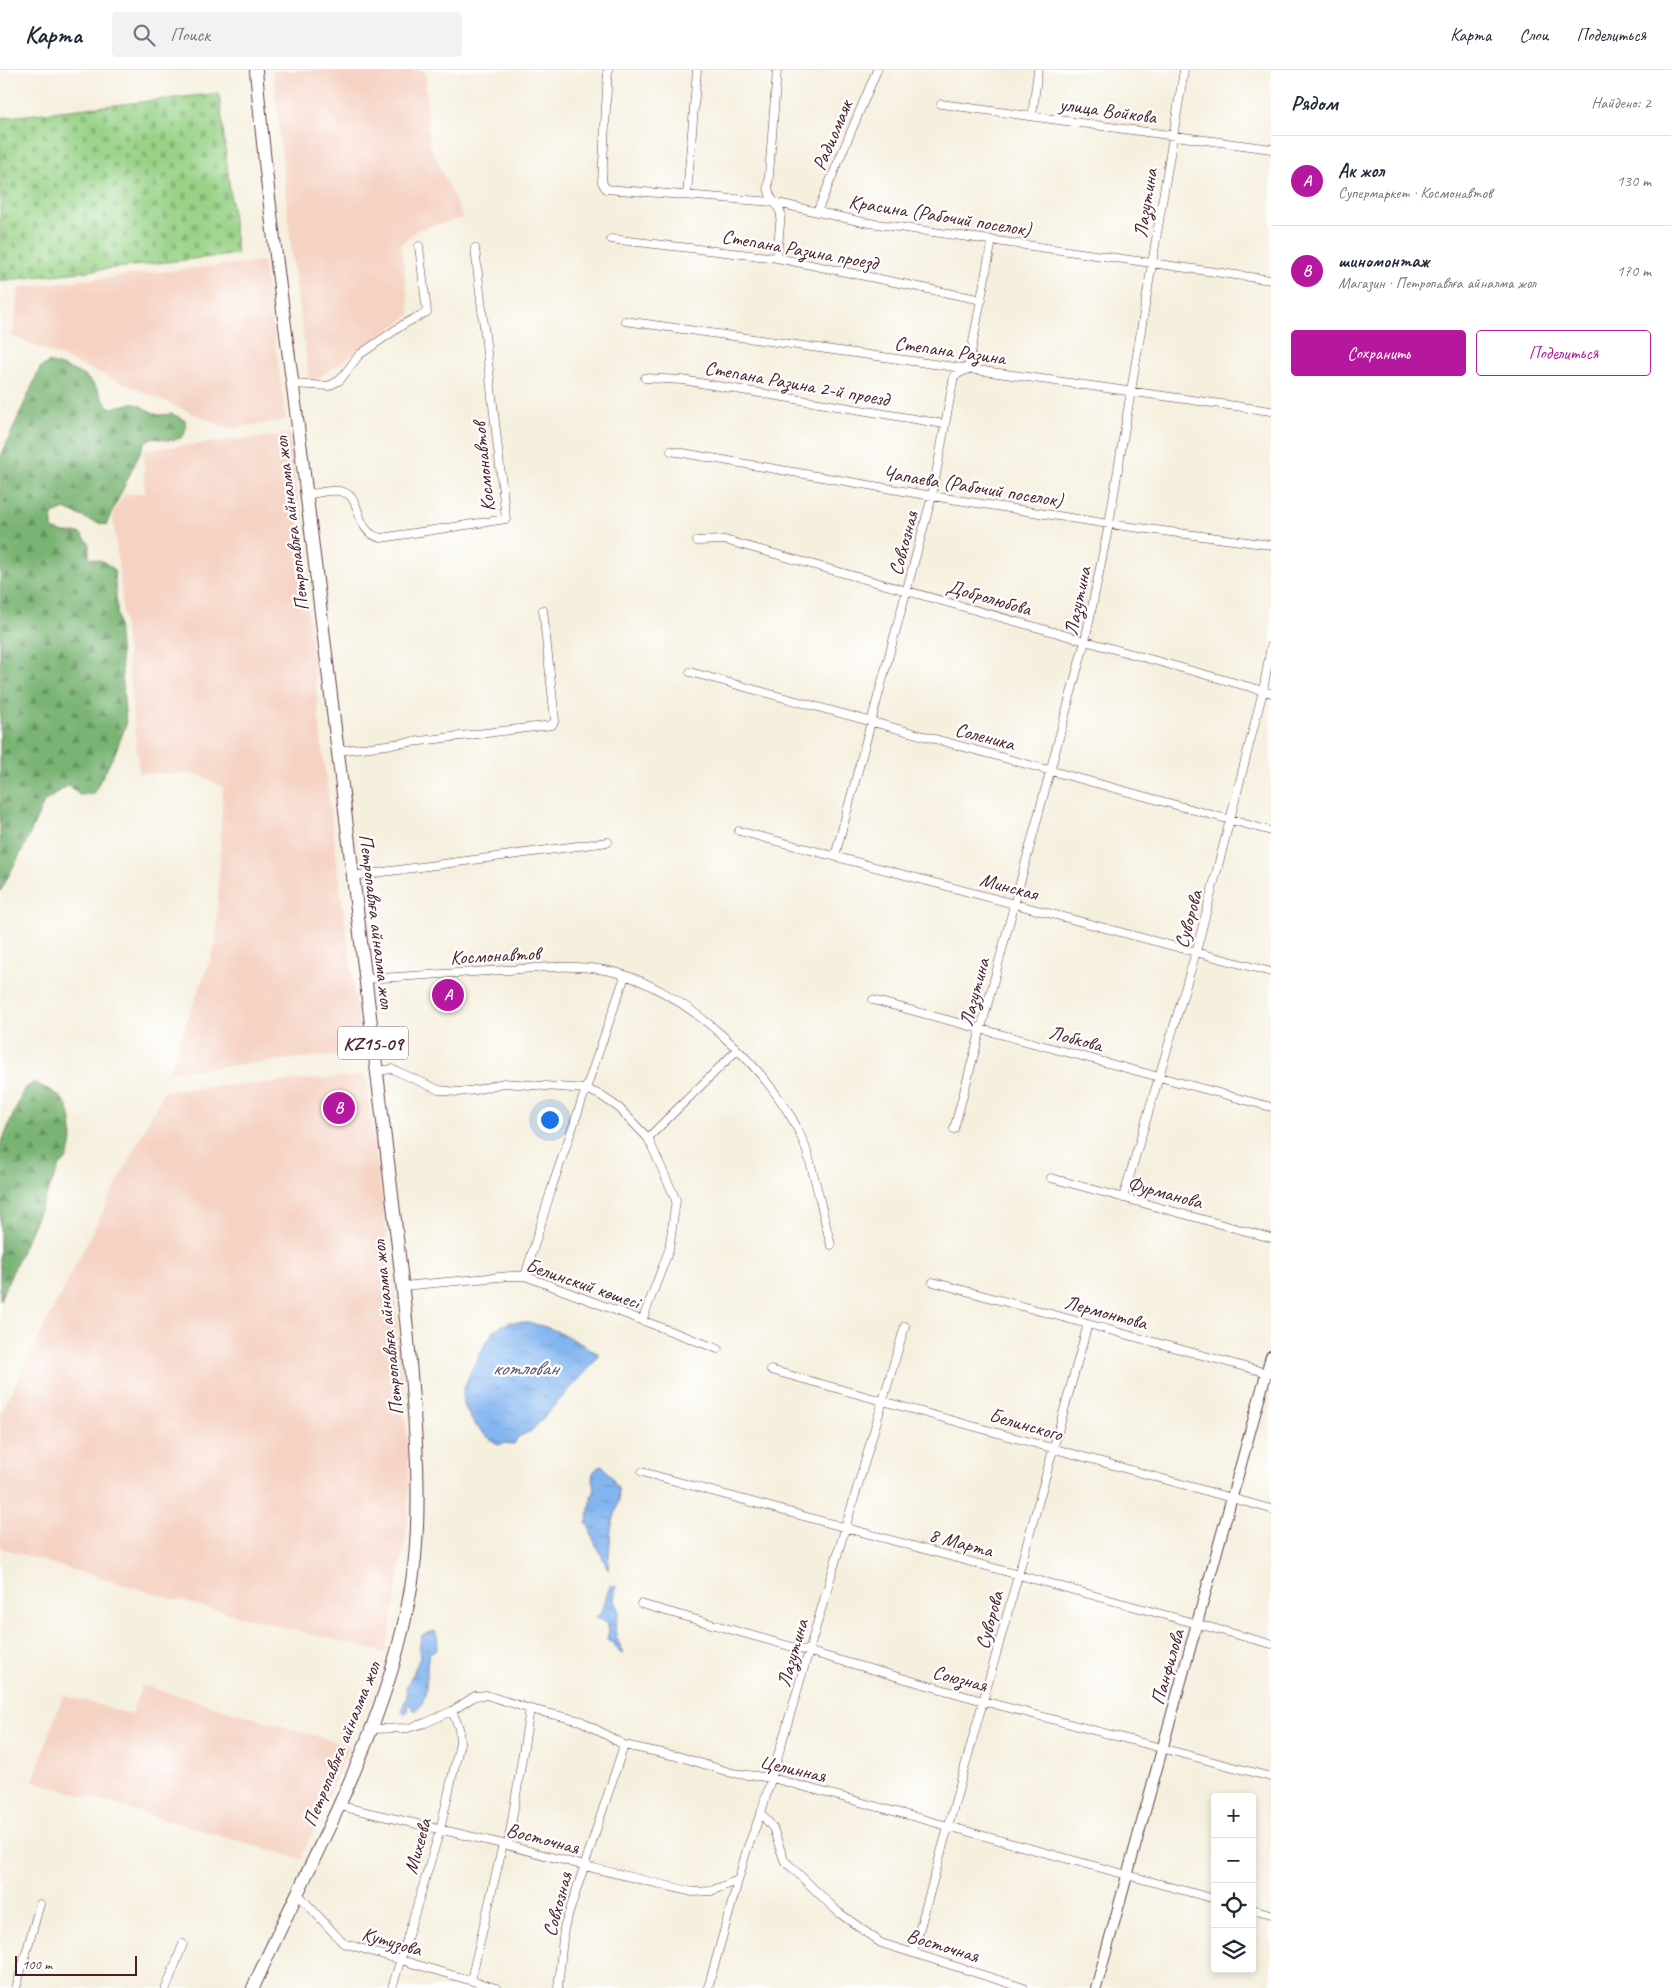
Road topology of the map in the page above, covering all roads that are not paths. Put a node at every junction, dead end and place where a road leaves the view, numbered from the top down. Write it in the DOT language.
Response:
graph roads {
  1 [pos="256,70"];
  2 [pos="608,70"];
  3 [pos="697,70"];
  4 [pos="777,70"];
  5 [pos="877,70"];
  6 [pos="1038,70"];
  7 [pos="1184,70"];
  8 [pos="941,104"];
  9 [pos="1032,116"];
  10 [pos="1172,135"];
  11 [pos="1271,149"];
  12 [pos="686,195"];
  13 [pos="773,202"];
  14 [pos="817,212"];
  15 [pos="611,239"];
  16 [pos="992,240"];
  17 [pos="420,246"];
  18 [pos="475,248"];
  19 [pos="777,258"];
  20 [pos="1151,263"];
  21 [pos="1271,280"];
  22 [pos="982,300"];
  23 [pos="624,321"];
  24 [pos="968,369"];
  25 [pos="645,378"];
  26 [pos="292,384"];
  27 [pos="1131,392"];
  28 [pos="1271,411"];
  29 [pos="944,424"];
  30 [pos="671,451"];
  31 [pos="307,495"];
  32 [pos="932,496"];
  33 [pos="1109,524"];
  34 [pos="697,541"];
  35 [pos="1271,545"];
  36 [pos="907,591"];
  37 [pos="543,610"];
  38 [pos="1085,641"];
  39 [pos="1271,646"];
  40 [pos="690,672"];
  41 [pos="1267,692"];
  42 [pos="872,721"];
  43 [pos="337,751"];
  44 [pos="1051,770"];
  45 [pos="1230,820"];
  46 [pos="739,831"];
  47 [pos="1271,831"];
  48 [pos="608,842"];
  49 [pos="835,856"];
  50 [pos="353,876"];
  51 [pos="1015,904"];
  52 [pos="1196,952"];
  53 [pos="1271,972"];
  54 [pos="626,976"];
  55 [pos="366,979"];
  56 [pos="873,1000"];
  57 [pos="981,1029"];
  58 [pos="737,1050"];
  59 [pos="377,1071"];
  60 [pos="1159,1077"];
  61 [pos="586,1089"];
  62 [pos="1271,1107"];
  63 [pos="954,1130"];
  64 [pos="648,1138"];
  65 [pos="1051,1178"];
  66 [pos="1123,1198"];
  67 [pos="1271,1238"];
  68 [pos="831,1245"];
  69 [pos="525,1276"];
  70 [pos="933,1282"];
  71 [pos="403,1286"];
  72 [pos="642,1321"];
  73 [pos="1088,1324"];
  74 [pos="905,1326"];
  75 [pos="718,1349"];
  76 [pos="1271,1356"];
  77 [pos="771,1370"];
  78 [pos="1269,1374"];
  79 [pos="883,1401"];
  80 [pos="1053,1448"];
  81 [pos="642,1472"];
  82 [pos="1232,1498"];
  83 [pos="1271,1509"];
  84 [pos="846,1528"];
  85 [pos="1018,1575"];
  86 [pos="641,1604"];
  87 [pos="1197,1624"];
  88 [pos="1271,1644"];
  89 [pos="809,1653"];
  90 [pos="983,1701"];
  91 [pos="530,1709"];
  92 [pos="452,1712"];
  93 [pos="372,1728"];
  94 [pos="624,1745"];
  95 [pos="1162,1748"];
  96 [pos="1271,1777"];
  97 [pos="772,1778"];
  98 [pos="340,1806"];
  99 [pos="762,1813"];
  100 [pos="949,1826"];
  101 [pos="440,1830"];
  102 [pos="505,1844"];
  103 [pos="585,1866"];
  104 [pos="1127,1875"];
  105 [pos="738,1880"];
  106 [pos="298,1894"];
  107 [pos="1211,1898"];
  108 [pos="40,1904"];
  109 [pos="1256,1910"];
  110 [pos="1271,1914"];
  111 [pos="183,1944"];
  112 [pos="913,1953"];
  113 [pos="400,1960"];
  114 [pos="470,1980"];
  115 [pos="16,1988"];
  116 [pos="166,1988"];
  117 [pos="253,1988"];
  118 [pos="392,1988"];
  119 [pos="496,1988"];
  120 [pos="558,1988"];
  121 [pos="708,1988"];
  122 [pos="1024,1988"];
  123 [pos="1096,1988"];
  1 -- 26 [label="highway, Петропавлға айналма жол / KZ15-09"];
  2 -- 12 [label="street, Красина (Рабочий поселок)"];
  3 -- 12 [label="street"];
  4 -- 13 [label="street"];
  5 -- 14 [label="street, Радиомаяк"];
  6 -- 9 [label="street"];
  7 -- 10 [label="street, Лазутина"];
  8 -- 9 [label="street, улица Войкова"];
  9 -- 10 [label="street, улица Войкова"];
  10 -- 11 [label="street, улица Войкова"];
  10 -- 20 [label="street, Лазутина"];
  12 -- 13 [label="street, Красина (Рабочий поселок)"];
  13 -- 14 [label="street, Красина (Рабочий поселок)"];
  13 -- 19 [label="street"];
  14 -- 16 [label="street, Красина (Рабочий поселок)"];
  15 -- 19 [label="street, Степана Разина проезд"];
  16 -- 20 [label="street, Красина (Рабочий поселок)"];
  16 -- 22 [label="street"];
  17 -- 26 [label="street"];
  18 -- 31 [label="street, Космонавтов"];
  19 -- 22 [label="street, Степана Разина проезд"];
  20 -- 21 [label="street, Красина (Рабочий поселок)"];
  20 -- 27 [label="street, Лазутина"];
  22 -- 24 [label="street"];
  23 -- 24 [label="street, Степана Разина"];
  24 -- 27 [label="street, Степана Разина"];
  24 -- 29 [label="street, Совхозная"];
  25 -- 29 [label="street, Степана Разина 2-й проезд"];
  26 -- 31 [label="highway, Петропавлға айналма жол / KZ15-09"];
  27 -- 28 [label="street, Степана Разина"];
  27 -- 33 [label="street, Лазутина"];
  29 -- 32 [label="street, Совхозная"];
  30 -- 32 [label="street, Чапаева (Рабочий поселок)"];
  31 -- 43 [label="highway, Петропавлға айналма жол / KZ15-09"];
  32 -- 33 [label="street, Чапаева (Рабочий поселок)"];
  32 -- 36 [label="street, Совхозная"];
  33 -- 35 [label="street, Чапаева (Рабочий поселок)"];
  33 -- 38 [label="street, Лазутина"];
  34 -- 36 [label="street, Добролюбова"];
  36 -- 38 [label="street, Добролюбова"];
  36 -- 42 [label="street, Совхозная"];
  37 -- 43 [label="street"];
  38 -- 41 [label="street, Добролюбова"];
  38 -- 44 [label="street, Лазутина"];
  39 -- 41 [label="street, Суворова"];
  40 -- 42 [label="street, Соленика"];
  41 -- 45 [label="street, Суворова"];
  42 -- 44 [label="street, Соленика"];
  42 -- 49 [label="street, Совхозная"];
  43 -- 50 [label="highway, Петропавлға айналма жол / KZ15-09"];
  44 -- 45 [label="street, Соленика"];
  44 -- 51 [label="street, Лазутина"];
  45 -- 47 [label="street, Соленика"];
  45 -- 52 [label="street, Суворова"];
  46 -- 49 [label="street, Минская"];
  48 -- 50 [label="street"];
  49 -- 51 [label="street, Минская"];
  50 -- 55 [label="highway, Петропавлға айналма жол / KZ15-09"];
  51 -- 52 [label="street, Минская"];
  51 -- 57 [label="street, Лазутина"];
  52 -- 53 [label="street, Минская"];
  52 -- 60 [label="street, Суворова"];
  54 -- 55 [label="street, Космонавтов"];
  54 -- 58 [label="street, Космонавтов"];
  54 -- 61 [label="street"];
  55 -- 59 [label="highway, Петропавлға айналма жол / KZ15-09"];
  56 -- 57 [label="street, Лобкова"];
  57 -- 60 [label="street, Лобкова"];
  57 -- 63 [label="street, Лазутина"];
  58 -- 64 [label="street"];
  58 -- 68 [label="street, Космонавтов"];
  59 -- 61 [label="street"];
  59 -- 71 [label="highway, Петропавлға айналма жол / KZ15-09"];
  60 -- 62 [label="street, Лобкова"];
  60 -- 66 [label="street, Суворова"];
  61 -- 64 [label="street"];
  61 -- 69 [label="street"];
  64 -- 72 [label="street"];
  65 -- 66 [label="street, Фурманова"];
  66 -- 67 [label="street, Фурманова"];
  69 -- 71 [label="street, Белинский көшесі"];
  69 -- 72 [label="street, Белинский көшесі"];
  70 -- 73 [label="street, Лермонтова"];
  71 -- 93 [label="highway, Петропавлға айналма жол / KZ15-09"];
  72 -- 75 [label="street, Белинский көшесі"];
  73 -- 78 [label="street, Лермонтова"];
  73 -- 80 [label="street, Суворова"];
  74 -- 79 [label="street, Лазутина"];
  76 -- 78 [label="street, Панфилова"];
  77 -- 79 [label="street, Белинского"];
  78 -- 82 [label="street, Панфилова"];
  79 -- 80 [label="street, Белинского"];
  79 -- 84 [label="street, Лазутина"];
  80 -- 82 [label="street, Белинского"];
  80 -- 85 [label="street, Суворова"];
  81 -- 84 [label="street, 8 Марта"];
  82 -- 83 [label="street, Белинского"];
  82 -- 87 [label="street, Панфилова"];
  84 -- 85 [label="street, 8 Марта"];
  84 -- 89 [label="street, Лазутина"];
  85 -- 87 [label="street, 8 Марта"];
  85 -- 90 [label="street, Суворова"];
  86 -- 89 [label="street, Союзная"];
  87 -- 88 [label="street, 8 Марта"];
  87 -- 95 [label="street, Панфилова"];
  89 -- 90 [label="street, Союзная"];
  89 -- 97 [label="street, Лазутина"];
  90 -- 95 [label="street, Союзная"];
  90 -- 100 [label="street, Суворова"];
  91 -- 92 [label="street, Целинная"];
  91 -- 94 [label="street, Целинная"];
  91 -- 102 [label="street"];
  92 -- 93 [label="street, Целинная"];
  92 -- 101 [label="street, Михеева"];
  93 -- 98 [label="highway, Петропавлға айналма жол / KZ15-09"];
  94 -- 97 [label="street, Целинная"];
  94 -- 103 [label="street, Совхозная"];
  95 -- 96 [label="street, Союзная"];
  95 -- 104 [label="street, Панфилова"];
  97 -- 99 [label="street, Лазутина"];
  97 -- 100 [label="street, Целинная"];
  98 -- 101 [label="street, Восточная"];
  98 -- 106 [label="highway, Петропавлға айналма жол / KZ15-09"];
  99 -- 105 [label="street, Лазутина"];
  99 -- 112 [label="street, Восточная"];
  100 -- 104 [label="street, Целинная"];
  100 -- 112 [label="street, Суворова"];
  101 -- 102 [label="street, Восточная"];
  101 -- 113 [label="street, Михеева"];
  102 -- 103 [label="street, Восточная"];
  102 -- 114 [label="street"];
  103 -- 105 [label="street, Восточная"];
  103 -- 120 [label="street, Совхозная"];
  104 -- 107 [label="street, Целинная"];
  104 -- 123 [label="street, Панфилова"];
  105 -- 121 [label="street, Лазутина"];
  106 -- 113 [label="street, Кутузова"];
  106 -- 117 [label="highway, Петропавлға айналма жол / KZ15-09"];
  108 -- 115 [label="street"];
  109 -- 110 [label="street"];
  111 -- 116 [label="street"];
  112 -- 122 [label="street, Восточная"];
  113 -- 114 [label="street, Кутузова"];
  113 -- 118 [label="street, Михеева"];
  114 -- 119 [label="street, Кутузова"];
}
